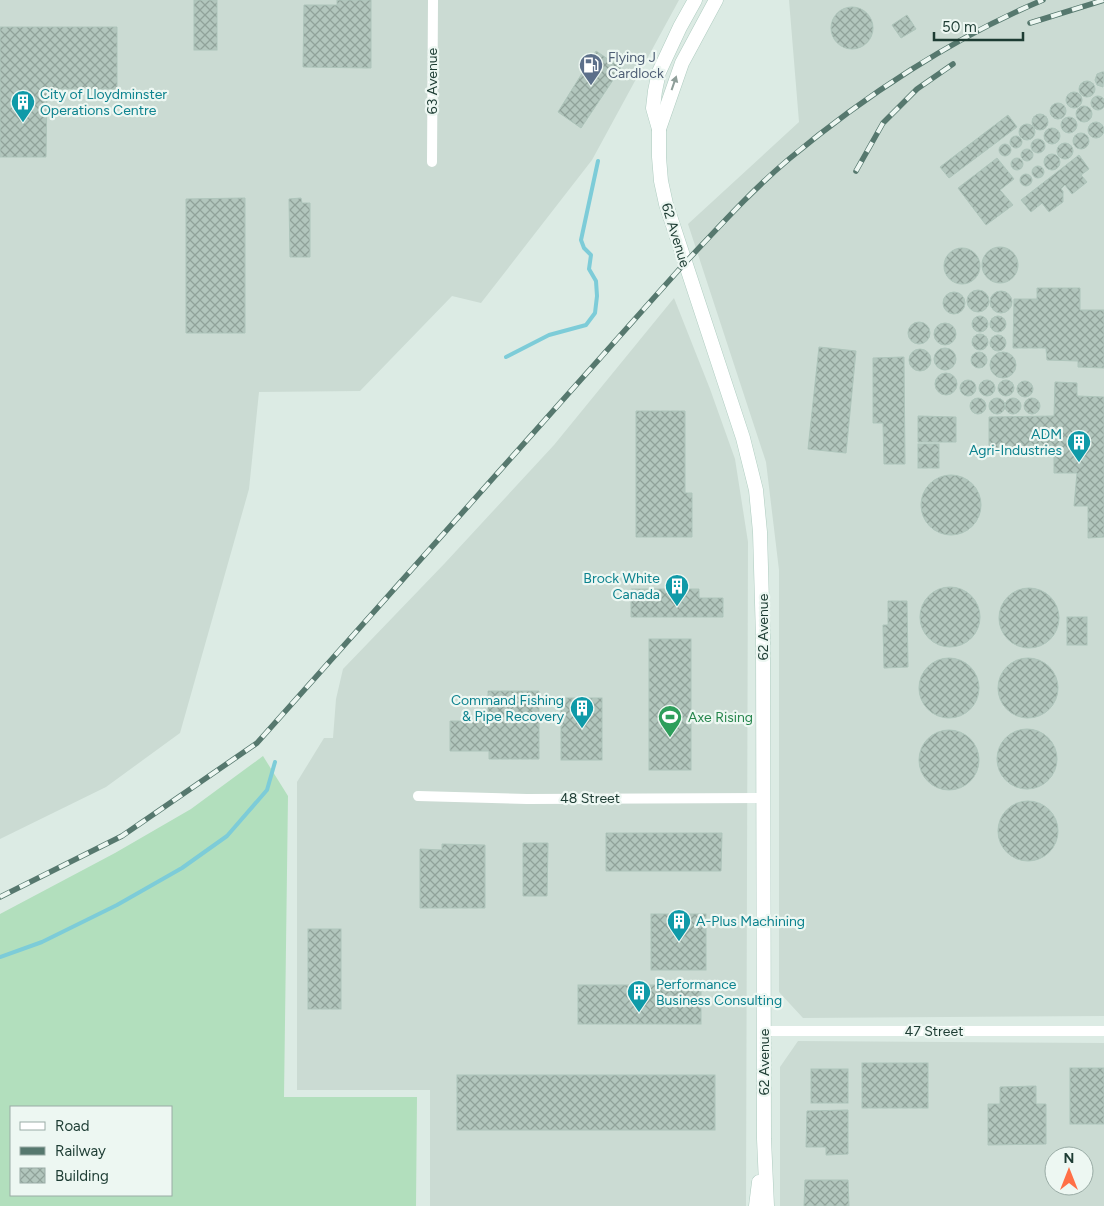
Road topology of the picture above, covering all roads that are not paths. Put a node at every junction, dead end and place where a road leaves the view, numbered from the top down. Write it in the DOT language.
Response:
graph roads {
  1 [pos="433,0"];
  2 [pos="694,0"];
  3 [pos="716,0"];
  4 [pos="659,129"];
  5 [pos="432,162"];
  6 [pos="418,796"];
  7 [pos="763,798"];
  8 [pos="764,1031"];
  9 [pos="1104,1031"];
  10 [pos="764,1139"];
  11 [pos="756,1206"];
  12 [pos="767,1206"];
  1 -- 5 [label="street, 63 Avenue"];
  2 -- 4 [label="main road, 62 Avenue"];
  4 -- 3 [label="main road, 62 Avenue, one-way"];
  4 -- 7 [label="main road, 62 Avenue"];
  6 -- 7 [label="street, 48 Street"];
  7 -- 8 [label="main road, 62 Avenue"];
  8 -- 9 [label="street, 47 Street"];
  8 -- 10 [label="main road, 62 Avenue"];
  10 -- 11 [label="main road, 62 Avenue"];
  10 -- 12 [label="main road, 62 Avenue"];
}
